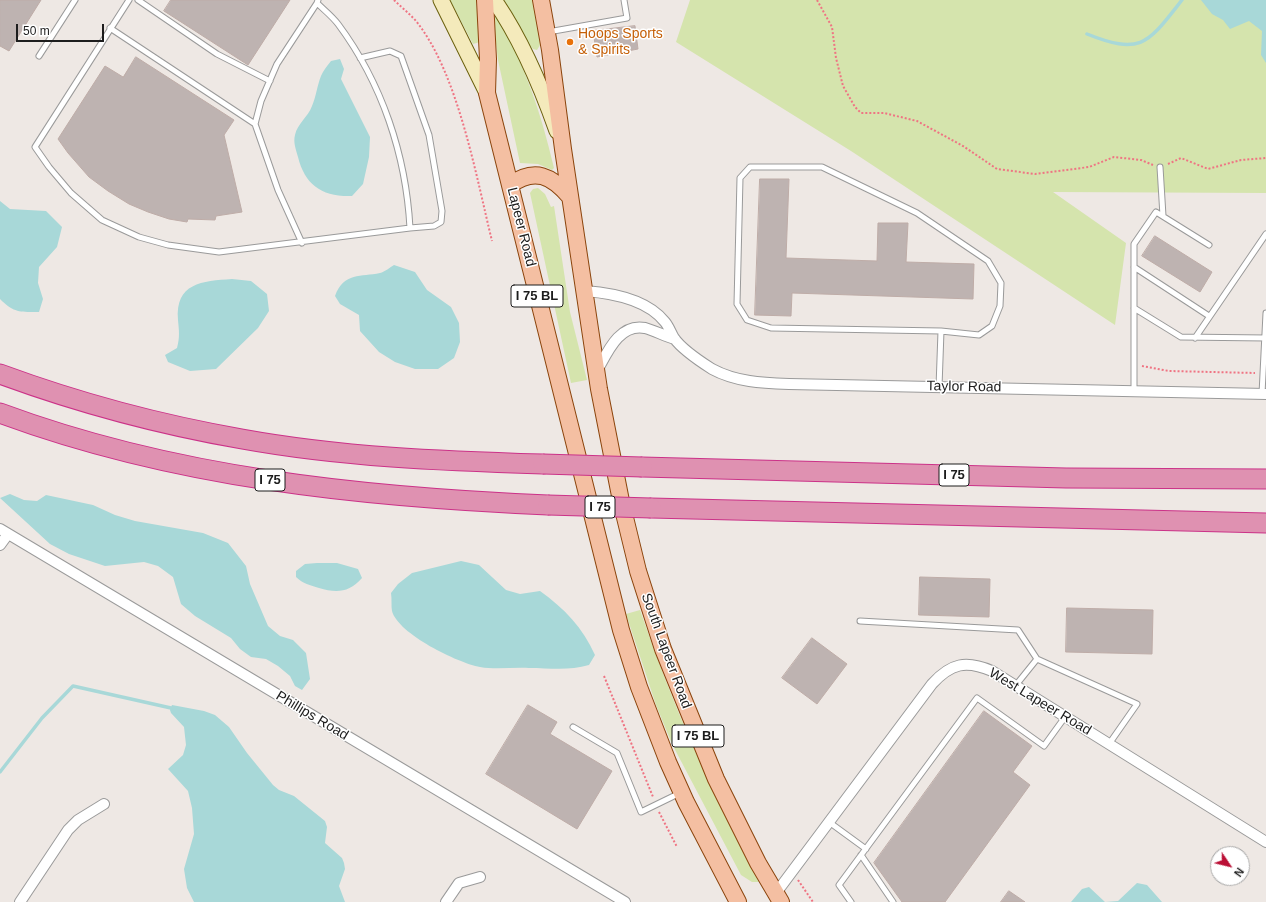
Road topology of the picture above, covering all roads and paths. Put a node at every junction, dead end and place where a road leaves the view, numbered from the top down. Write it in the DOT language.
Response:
graph roads {
  1 [pos="75,0"];
  2 [pos="129,0"];
  3 [pos="138,0"];
  4 [pos="394,0"];
  5 [pos="441,0"];
  6 [pos="485,0"];
  7 [pos="494,0"];
  8 [pos="541,0"];
  9 [pos="624,0"];
  10 [pos="817,0"];
  11 [pos="318,1"];
  12 [pos="110,28"];
  13 [pos="547,32"];
  14 [pos="39,56"];
  15 [pos="360,58"];
  16 [pos="270,81"];
  17 [pos="487,93"];
  18 [pos="255,124"];
  19 [pos="563,149"];
  20 [pos="1266,158"];
  21 [pos="1160,167"];
  22 [pos="510,185"];
  23 [pos="570,196"];
  24 [pos="1162,216"];
  25 [pos="410,228"];
  26 [pos="1266,234"];
  27 [pos="492,241"];
  28 [pos="302,242"];
  29 [pos="1209,245"];
  30 [pos="1134,267"];
  31 [pos="585,291"];
  32 [pos="1134,308"];
  33 [pos="1266,313"];
  34 [pos="1209,316"];
  35 [pos="940,331"];
  36 [pos="1195,338"];
  37 [pos="1265,338"];
  38 [pos="675,339"];
  39 [pos="1134,364"];
  40 [pos="597,371"];
  41 [pos="1263,373"];
  42 [pos="0,374"];
  43 [pos="938,387"];
  44 [pos="1134,391"];
  45 [pos="1264,394"];
  46 [pos="0,413"];
  47 [pos="1266,479"];
  48 [pos="1266,523"];
  49 [pos="4,531"];
  50 [pos="0,545"];
  51 [pos="860,621"];
  52 [pos="1037,659"];
  53 [pos="604,676"];
  54 [pos="1016,685"];
  55 [pos="1065,717"];
  56 [pos="573,727"];
  57 [pos="1109,744"];
  58 [pos="681,792"];
  59 [pos="104,804"];
  60 [pos="656,804"];
  61 [pos="829,822"];
  62 [pos="1266,842"];
  63 [pos="676,846"];
  64 [pos="866,849"];
  65 [pos="861,855"];
  66 [pos="480,877"];
  67 [pos="798,880"];
  68 [pos="774,899"];
  69 [pos="739,900"];
  70 [pos="20,902"];
  71 [pos="446,902"];
  72 [pos="625,902"];
  73 [pos="813,902"];
  74 [pos="851,902"];
  75 [pos="893,902"];
  1 -- 14 [label="lane"];
  2 -- 12 [label="lane"];
  3 -- 16 [label="lane"];
  4 -- 27 [label="path"];
  5 -- 17 [label="main road"];
  6 -- 17 [label="main road, Lapeer Road / I 75 BL"];
  7 -- 19 [label="main road"];
  8 -- 13 [label="main road, I 75 BL"];
  9 -- 13 [label="lane"];
  10 -- 21 [label="path"];
  11 -- 15 [label="lane"];
  11 -- 16 [label="lane"];
  12 -- 18 [label="lane"];
  12 -- 28 [label="lane"];
  13 -- 19 [label="main road, I 75 BL"];
  15 -- 25 [label="lane"];
  15 -- 25 [label="lane"];
  16 -- 18 [label="lane"];
  17 -- 22 [label="main road, Lapeer Road / I 75 BL"];
  18 -- 28 [label="lane"];
  19 -- 23 [label="main road, I 75 BL"];
  20 -- 21 [label="path"];
  21 -- 24 [label="lane"];
  22 -- 23 [label="main road"];
  22 -- 58 [label="main road, Lapeer Road / I 75 BL"];
  23 -- 31 [label="main road, I 75 BL"];
  24 -- 29 [label="lane"];
  24 -- 30 [label="lane"];
  25 -- 28 [label="lane"];
  26 -- 34 [label="lane"];
  30 -- 32 [label="lane"];
  30 -- 34 [label="lane"];
  31 -- 38 [label="street, Taylor Road"];
  31 -- 40 [label="main road, I 75 BL"];
  32 -- 36 [label="lane"];
  32 -- 39 [label="lane"];
  33 -- 37 [label="lane"];
  34 -- 36 [label="lane"];
  35 -- 35 [label="lane"];
  35 -- 43 [label="lane"];
  36 -- 37 [label="lane"];
  37 -- 41 [label="lane"];
  38 -- 40 [label="street, Taylor Road"];
  38 -- 43 [label="street, Taylor Road"];
  39 -- 41 [label="path"];
  39 -- 44 [label="lane"];
  40 -- 68 [label="main road, South Lapeer Road / I 75 BL"];
  41 -- 45 [label="lane"];
  42 -- 47 [label="highway, I 75, bridge"];
  43 -- 44 [label="street, Taylor Road"];
  44 -- 45 [label="street, Taylor Road"];
  46 -- 48 [label="highway, I 75, bridge"];
  49 -- 50 [label="street"];
  49 -- 72 [label="street, Phillips Road"];
  51 -- 52 [label="lane"];
  52 -- 54 [label="lane"];
  52 -- 57 [label="lane"];
  53 -- 60 [label="path"];
  54 -- 55 [label="street, West Lapeer Road"];
  54 -- 61 [label="street, West Lapeer Road"];
  55 -- 57 [label="street, West Lapeer Road"];
  55 -- 64 [label="lane"];
  56 -- 60 [label="lane"];
  57 -- 62 [label="street, West Lapeer Road"];
  58 -- 60 [label="lane"];
  58 -- 69 [label="main road, I 75 BL"];
  59 -- 70 [label="street"];
  60 -- 63 [label="path"];
  61 -- 64 [label="lane"];
  61 -- 68 [label="street, West Lapeer Road"];
  64 -- 65 [label="lane"];
  65 -- 74 [label="lane"];
  65 -- 75 [label="lane"];
  66 -- 71 [label="street"];
  67 -- 73 [label="path"];
}
